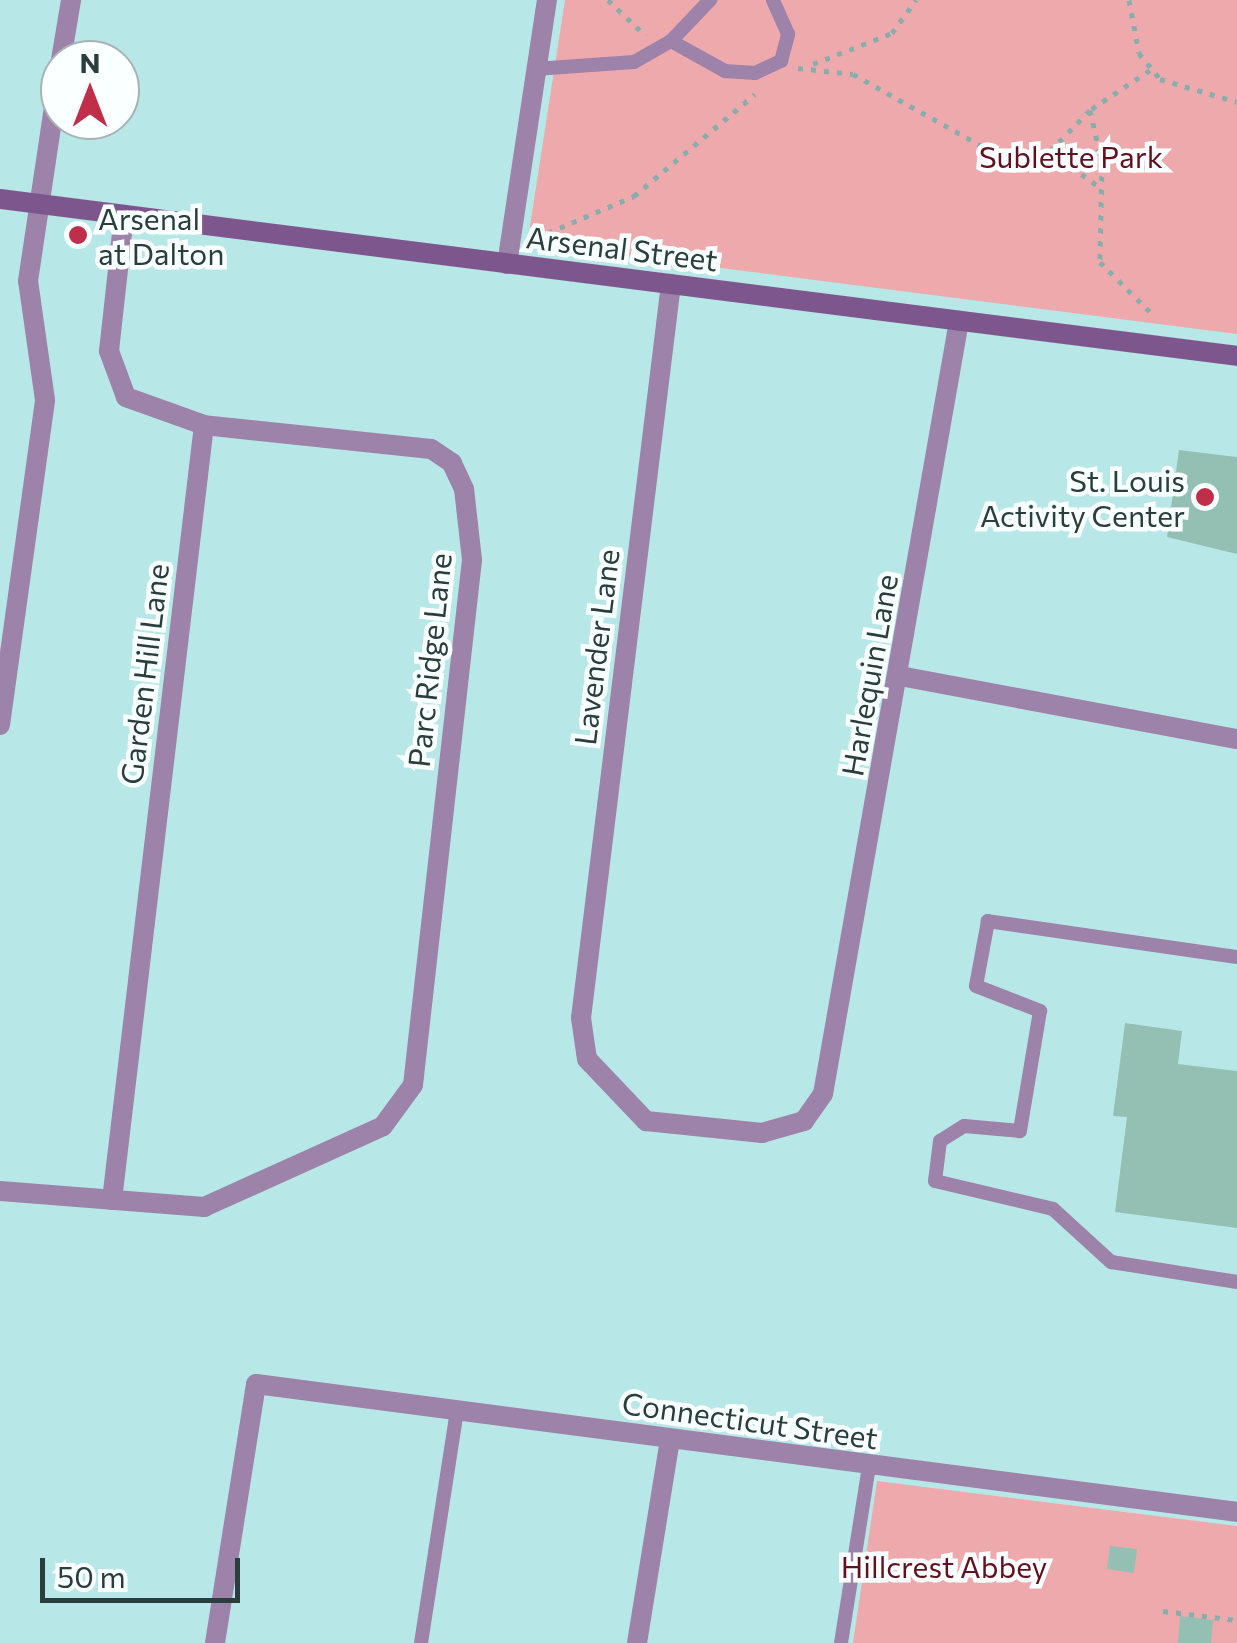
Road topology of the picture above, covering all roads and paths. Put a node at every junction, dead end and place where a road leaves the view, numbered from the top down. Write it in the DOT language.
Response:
graph roads {
  1 [pos="71,0"];
  2 [pos="546,0"];
  3 [pos="608,0"];
  4 [pos="710,0"];
  5 [pos="774,0"];
  6 [pos="916,0"];
  7 [pos="1129,0"];
  8 [pos="65,40"];
  9 [pos="667,44"];
  10 [pos="810,65"];
  11 [pos="535,69"];
  12 [pos="1150,70"];
  13 [pos="781,74"];
  14 [pos="770,83"];
  15 [pos="1237,102"];
  16 [pos="1090,110"];
  17 [pos="48,140"];
  18 [pos="1050,151"];
  19 [pos="1102,189"];
  20 [pos="0,198"];
  21 [pos="38,204"];
  22 [pos="124,215"];
  23 [pos="536,238"];
  24 [pos="507,264"];
  25 [pos="671,284"];
  26 [pos="1152,314"];
  27 [pos="959,321"];
  28 [pos="1237,356"];
  29 [pos="204,425"];
  30 [pos="900,676"];
  31 [pos="0,725"];
  32 [pos="1237,739"];
  33 [pos="1237,957"];
  34 [pos="581,1018"];
  35 [pos="0,1191"];
  36 [pos="112,1200"];
  37 [pos="1237,1282"];
  38 [pos="457,1410"];
  39 [pos="670,1439"];
  40 [pos="869,1466"];
  41 [pos="1237,1512"];
  42 [pos="1163,1611"];
  43 [pos="1237,1620"];
  44 [pos="215,1643"];
  45 [pos="421,1643"];
  46 [pos="637,1643"];
  47 [pos="841,1643"];
  1 -- 8 [label="street"];
  2 -- 11 [label="street"];
  3 -- 9 [label="path"];
  4 -- 9 [label="lane"];
  5 -- 9 [label="lane"];
  6 -- 10 [label="path"];
  7 -- 12 [label="path"];
  9 -- 11 [label="lane"];
  10 -- 13 [label="path"];
  10 -- 18 [label="path"];
  11 -- 24 [label="street"];
  12 -- 15 [label="path"];
  12 -- 16 [label="path"];
  14 -- 23 [label="path"];
  16 -- 18 [label="path"];
  16 -- 19 [label="path"];
  17 -- 21 [label="street"];
  18 -- 19 [label="path"];
  19 -- 26 [label="path"];
  20 -- 21 [label="main road, Arsenal Street"];
  21 -- 22 [label="main road, Arsenal Street"];
  21 -- 31 [label="street"];
  22 -- 24 [label="main road, Arsenal Street"];
  22 -- 29 [label="street"];
  24 -- 25 [label="main road, Arsenal Street"];
  25 -- 27 [label="main road, Arsenal Street"];
  25 -- 34 [label="street, Lavender Lane"];
  27 -- 28 [label="main road, Arsenal Street"];
  27 -- 30 [label="street, Harlequin Lane"];
  29 -- 36 [label="street, Garden Hill Lane"];
  29 -- 36 [label="street, Parc Ridge Lane"];
  30 -- 32 [label="street"];
  30 -- 34 [label="street, Harlequin Lane"];
  33 -- 37 [label="lane"];
  35 -- 36 [label="street"];
  38 -- 39 [label="street, Connecticut Street"];
  38 -- 44 [label="street, Connecticut Street"];
  38 -- 45 [label="lane"];
  39 -- 40 [label="street, Connecticut Street"];
  39 -- 46 [label="street"];
  40 -- 41 [label="street, Connecticut Street"];
  40 -- 47 [label="lane"];
  42 -- 43 [label="path"];
}
